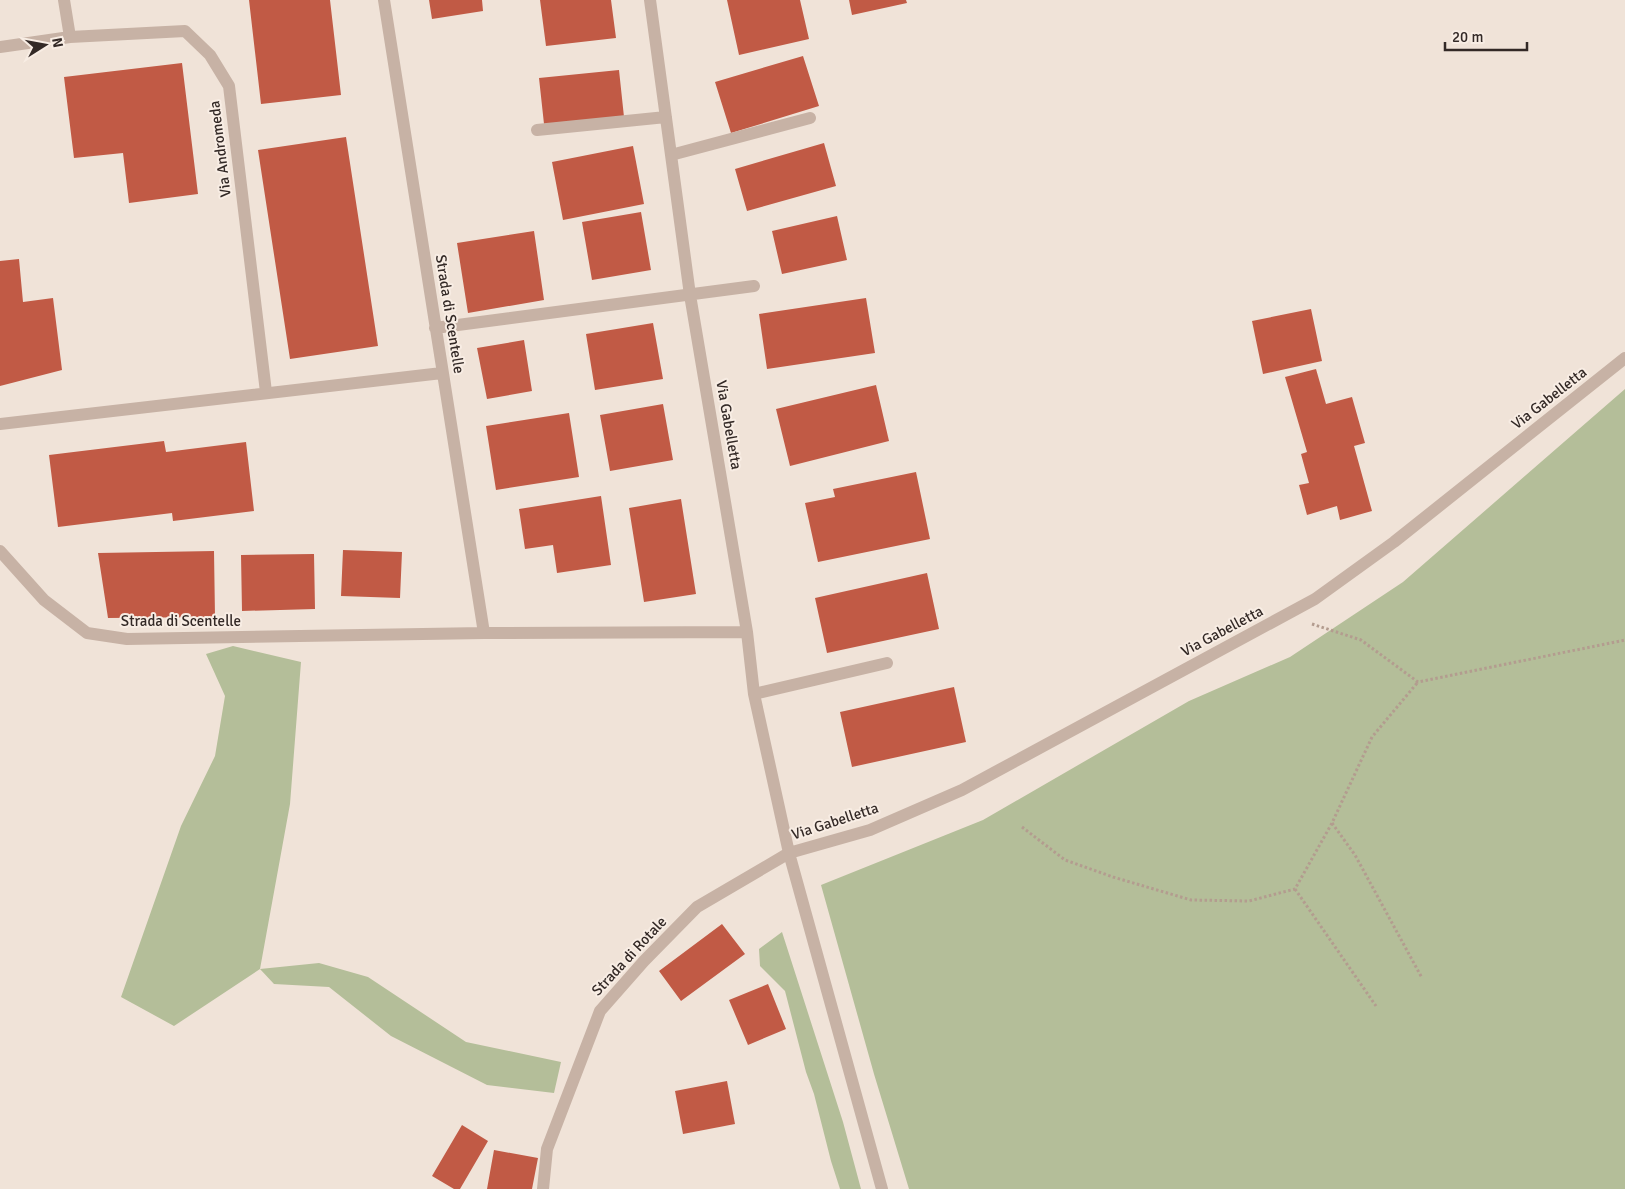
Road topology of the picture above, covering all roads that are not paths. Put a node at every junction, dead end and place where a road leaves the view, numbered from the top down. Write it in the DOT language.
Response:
graph roads {
  1 [pos="64,0"];
  2 [pos="384,0"];
  3 [pos="650,0"];
  4 [pos="70,37"];
  5 [pos="0,47"];
  6 [pos="666,117"];
  7 [pos="810,118"];
  8 [pos="537,130"];
  9 [pos="671,155"];
  10 [pos="754,286"];
  11 [pos="690,294"];
  12 [pos="435,328"];
  13 [pos="1625,358"];
  14 [pos="442,373"];
  15 [pos="266,392"];
  16 [pos="0,424"];
  17 [pos="0,551"];
  18 [pos="747,632"];
  19 [pos="484,633"];
  20 [pos="887,663"];
  21 [pos="754,694"];
  22 [pos="789,853"];
  23 [pos="543,1189"];
  24 [pos="882,1189"];
  1 -- 4 [label="street"];
  2 -- 12 [label="street, Strada di Scentelle"];
  3 -- 6 [label="street, Via Gabelletta"];
  4 -- 5 [label="street, Via Andromeda"];
  4 -- 15 [label="street, Via Andromeda"];
  6 -- 8 [label="street"];
  6 -- 9 [label="street, Via Gabelletta"];
  7 -- 9 [label="street"];
  9 -- 11 [label="street, Via Gabelletta"];
  10 -- 11 [label="street"];
  11 -- 12 [label="street"];
  11 -- 18 [label="street, Via Gabelletta"];
  12 -- 14 [label="street, Strada di Scentelle"];
  13 -- 22 [label="street, Via Gabelletta"];
  14 -- 15 [label="street"];
  14 -- 19 [label="street, Strada di Scentelle"];
  15 -- 16 [label="street"];
  17 -- 19 [label="street, Strada di Scentelle"];
  18 -- 19 [label="street, Strada di Scentelle"];
  18 -- 21 [label="street, Via Gabelletta"];
  20 -- 21 [label="street"];
  21 -- 22 [label="street, Via Gabelletta"];
  22 -- 23 [label="street, Strada di Rotale"];
  22 -- 24 [label="street, Via Gabelletta"];
}
